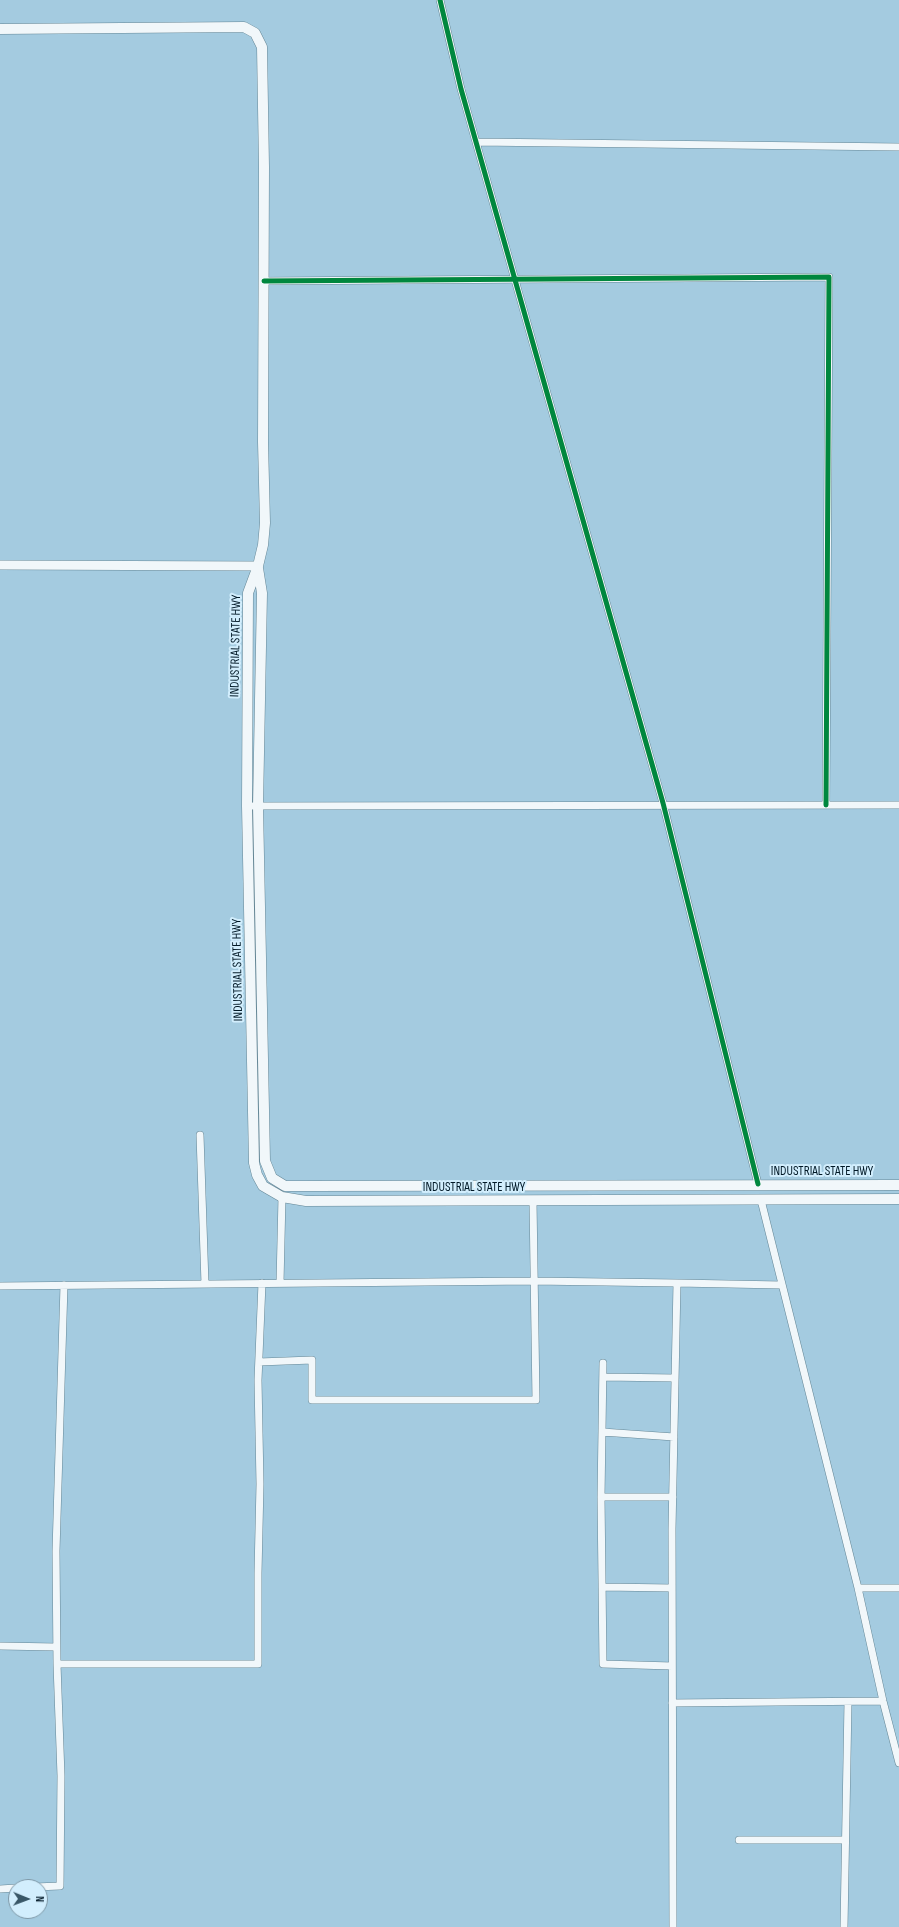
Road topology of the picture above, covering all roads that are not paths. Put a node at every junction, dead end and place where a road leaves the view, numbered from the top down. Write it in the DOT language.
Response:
graph roads {
  1 [pos="440,0"];
  2 [pos="0,29"];
  3 [pos="476,142"];
  4 [pos="899,147"];
  5 [pos="516,278"];
  6 [pos="264,281"];
  7 [pos="0,565"];
  8 [pos="258,566"];
  9 [pos="826,805"];
  10 [pos="899,805"];
  11 [pos="247,806"];
  12 [pos="258,806"];
  13 [pos="664,806"];
  14 [pos="200,1135"];
  15 [pos="758,1184"];
  16 [pos="692,1185"];
  17 [pos="830,1185"];
  18 [pos="899,1185"];
  19 [pos="282,1197"];
  20 [pos="830,1199"];
  21 [pos="899,1199"];
  22 [pos="692,1200"];
  23 [pos="761,1200"];
  24 [pos="533,1201"];
  25 [pos="533,1282"];
  26 [pos="280,1283"];
  27 [pos="677,1283"];
  28 [pos="205,1284"];
  29 [pos="262,1284"];
  30 [pos="64,1285"];
  31 [pos="781,1285"];
  32 [pos="0,1286"];
  33 [pos="259,1362"];
  34 [pos="603,1362"];
  35 [pos="603,1377"];
  36 [pos="675,1378"];
  37 [pos="602,1432"];
  38 [pos="674,1437"];
  39 [pos="601,1497"];
  40 [pos="673,1497"];
  41 [pos="602,1587"];
  42 [pos="672,1588"];
  43 [pos="858,1588"];
  44 [pos="899,1588"];
  45 [pos="0,1646"];
  46 [pos="56,1647"];
  47 [pos="57,1664"];
  48 [pos="672,1666"];
  49 [pos="883,1701"];
  50 [pos="848,1702"];
  51 [pos="672,1703"];
  52 [pos="899,1763"];
  53 [pos="739,1840"];
  54 [pos="846,1840"];
  55 [pos="48,1886"];
  56 [pos="673,1927"];
  57 [pos="844,1927"];
  1 -- 3 [label="street"];
  2 -- 6 [label="main road"];
  3 -- 4 [label="street"];
  3 -- 5 [label="street"];
  5 -- 6 [label="street"];
  5 -- 9 [label="street"];
  5 -- 13 [label="street"];
  6 -- 8 [label="main road"];
  7 -- 8 [label="street"];
  8 -- 11 [label="main road, INDUSTRIAL STATE HWY"];
  8 -- 12 [label="main road, INDUSTRIAL STATE HWY"];
  9 -- 10 [label="street"];
  9 -- 13 [label="street"];
  11 -- 12 [label="street"];
  11 -- 19 [label="main road, INDUSTRIAL STATE HWY"];
  12 -- 13 [label="street"];
  12 -- 16 [label="main road, INDUSTRIAL STATE HWY"];
  13 -- 15 [label="street"];
  14 -- 28 [label="street"];
  15 -- 16 [label="main road, INDUSTRIAL STATE HWY"];
  15 -- 17 [label="main road, INDUSTRIAL STATE HWY"];
  16 -- 22 [label="main road"];
  17 -- 18 [label="main road, INDUSTRIAL STATE HWY"];
  17 -- 20 [label="main road"];
  19 -- 24 [label="main road, INDUSTRIAL STATE HWY"];
  19 -- 26 [label="street"];
  20 -- 21 [label="main road, INDUSTRIAL STATE HWY"];
  20 -- 23 [label="main road, INDUSTRIAL STATE HWY"];
  22 -- 23 [label="main road, INDUSTRIAL STATE HWY"];
  22 -- 24 [label="main road, INDUSTRIAL STATE HWY"];
  23 -- 31 [label="street"];
  24 -- 25 [label="street"];
  25 -- 26 [label="street"];
  25 -- 27 [label="street"];
  25 -- 33 [label="street"];
  26 -- 29 [label="street"];
  27 -- 31 [label="street"];
  27 -- 36 [label="street"];
  28 -- 29 [label="street"];
  28 -- 30 [label="street"];
  29 -- 33 [label="street"];
  30 -- 32 [label="street"];
  30 -- 46 [label="street"];
  31 -- 43 [label="street"];
  33 -- 47 [label="street"];
  34 -- 35 [label="street"];
  35 -- 36 [label="street"];
  35 -- 37 [label="street"];
  36 -- 38 [label="street"];
  37 -- 38 [label="street"];
  37 -- 39 [label="street"];
  38 -- 40 [label="street"];
  39 -- 40 [label="street"];
  39 -- 41 [label="street"];
  40 -- 42 [label="street"];
  41 -- 42 [label="street"];
  41 -- 48 [label="street"];
  42 -- 48 [label="street"];
  43 -- 44 [label="street"];
  43 -- 49 [label="street"];
  45 -- 46 [label="street"];
  46 -- 47 [label="street"];
  47 -- 55 [label="street"];
  48 -- 51 [label="street"];
  49 -- 50 [label="street"];
  49 -- 52 [label="street"];
  50 -- 51 [label="street"];
  50 -- 54 [label="street"];
  51 -- 56 [label="street"];
  53 -- 54 [label="street"];
  54 -- 57 [label="street"];
}
